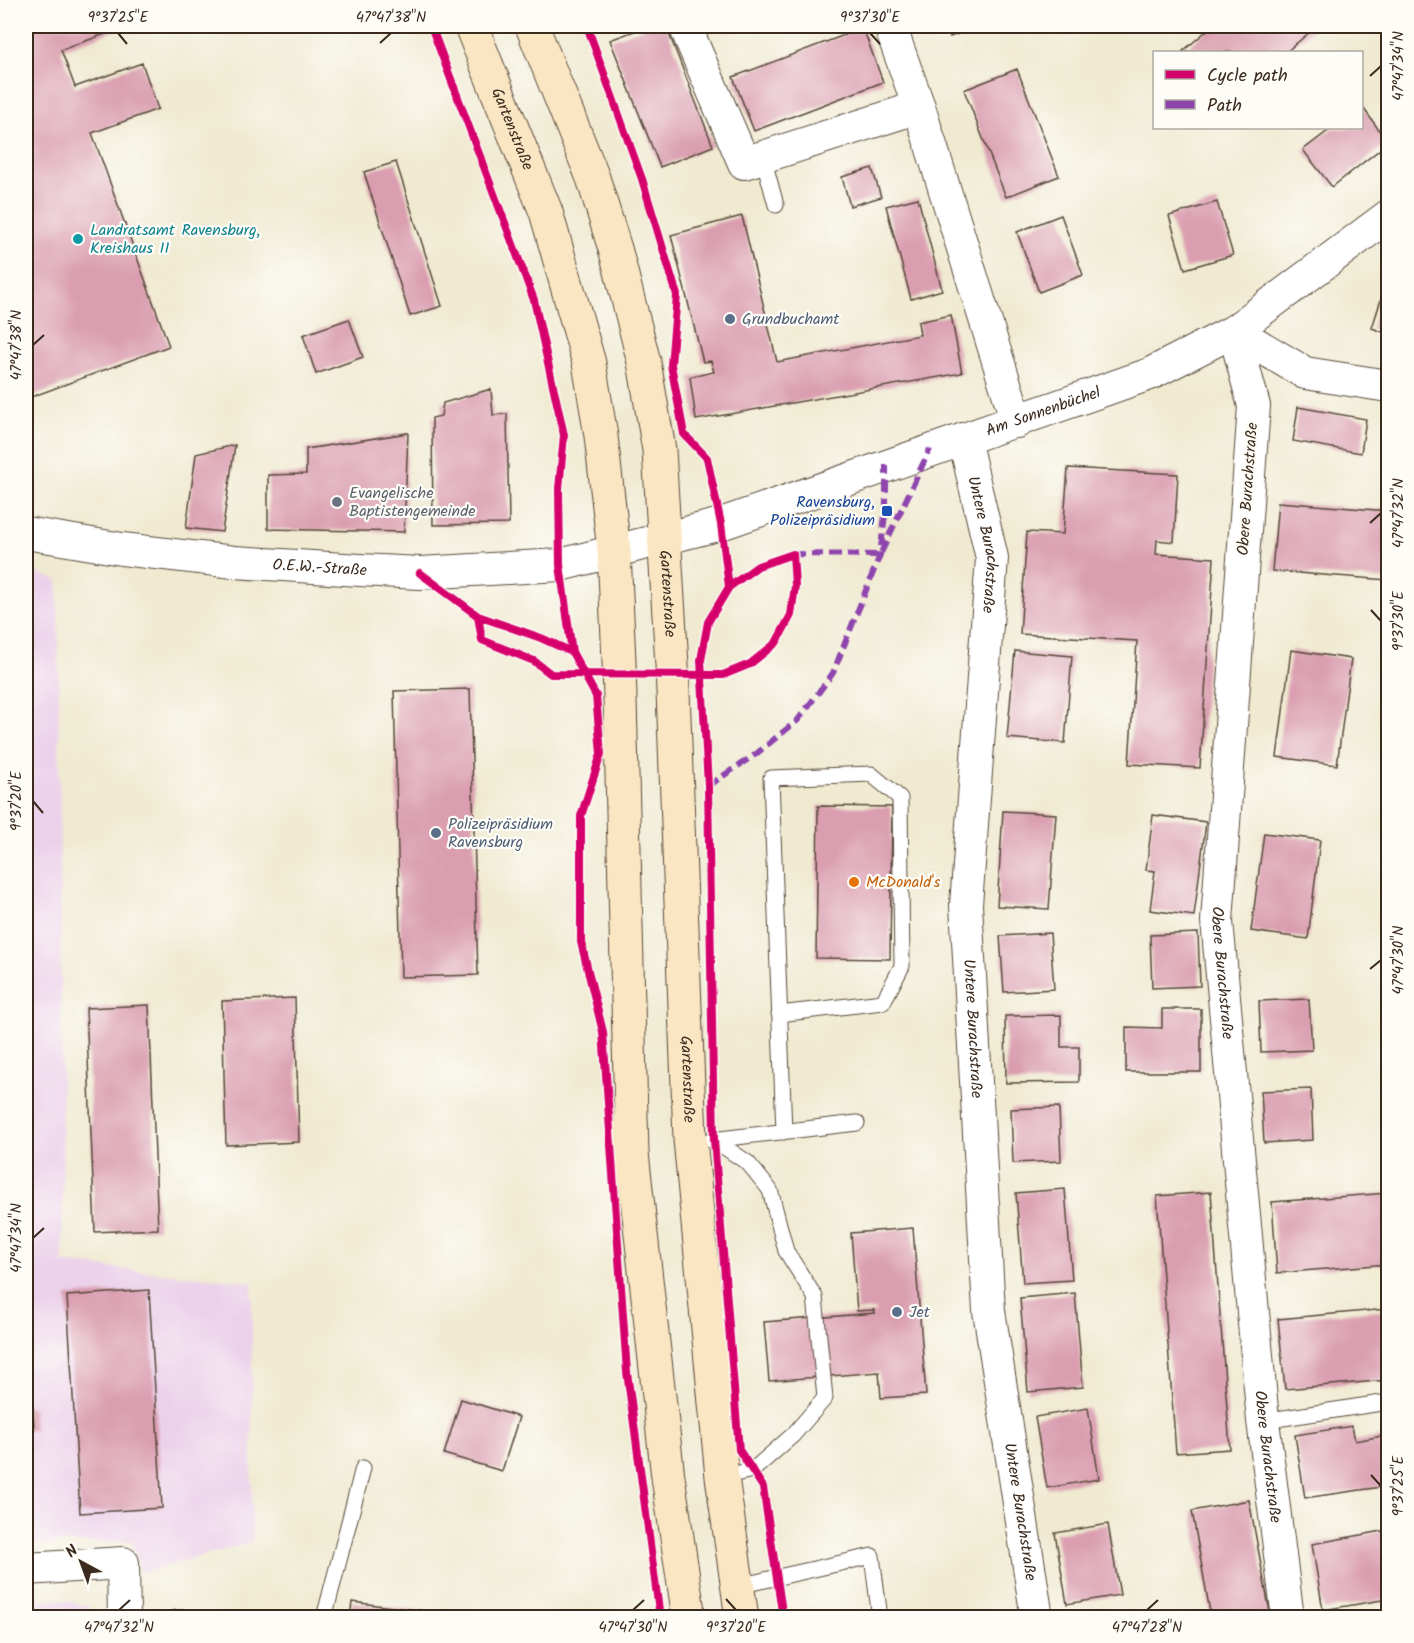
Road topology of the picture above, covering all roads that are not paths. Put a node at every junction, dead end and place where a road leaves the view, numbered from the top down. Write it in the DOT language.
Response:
graph roads {
  1 [pos="471,26"];
  2 [pos="532,26"];
  3 [pos="685,26"];
  4 [pos="890,26"];
  5 [pos="919,107"];
  6 [pos="763,157"];
  7 [pos="776,205"];
  8 [pos="1389,216"];
  9 [pos="1234,331"];
  10 [pos="1389,386"];
  11 [pos="1017,422"];
  12 [pos="964,438"];
  13 [pos="26,533"];
  14 [pos="665,538"];
  15 [pos="614,551"];
  16 [pos="779,1014"];
  17 [pos="857,1124"];
  18 [pos="784,1132"];
  19 [pos="702,1139"];
  20 [pos="1389,1402"];
  21 [pos="1263,1420"];
  22 [pos="363,1468"];
  23 [pos="722,1477"];
  24 [pos="26,1569"];
  25 [pos="740,1602"];
  26 [pos="124,1617"];
  27 [pos="176,1617"];
  28 [pos="190,1617"];
  29 [pos="324,1617"];
  30 [pos="688,1617"];
  31 [pos="880,1617"];
  32 [pos="1037,1617"];
  33 [pos="1287,1617"];
  1 -- 15 [label="main road, Gartenstraße"];
  2 -- 14 [label="main road, Gartenstraße"];
  3 -- 6 [label="street"];
  4 -- 5 [label="street"];
  5 -- 6 [label="street"];
  5 -- 11 [label="street"];
  6 -- 7 [label="lane"];
  8 -- 9 [label="street, Am Sonnenbüchel"];
  9 -- 10 [label="street"];
  9 -- 11 [label="street, Am Sonnenbüchel"];
  9 -- 21 [label="street, Obere Burachstraße"];
  11 -- 12 [label="street, Am Sonnenbüchel"];
  12 -- 14 [label="street, Am Sonnenbüchel"];
  12 -- 32 [label="street, Untere Burachstraße"];
  13 -- 15 [label="street, O.E.W.-Straße"];
  14 -- 15 [label="street, Gartenstraße"];
  14 -- 19 [label="main road, Gartenstraße"];
  15 -- 30 [label="main road, Gartenstraße"];
  16 -- 16 [label="lane"];
  16 -- 18 [label="lane"];
  17 -- 18 [label="lane"];
  18 -- 19 [label="lane"];
  19 -- 23 [label="main road, Gartenstraße"];
  19 -- 23 [label="lane"];
  20 -- 21 [label="lane"];
  21 -- 33 [label="street, Obere Burachstraße"];
  22 -- 29 [label="lane"];
  23 -- 25 [label="main road, Gartenstraße"];
  24 -- 26 [label="street"];
  25 -- 31 [label="lane"];
  27 -- 28 [label="lane"];
}
